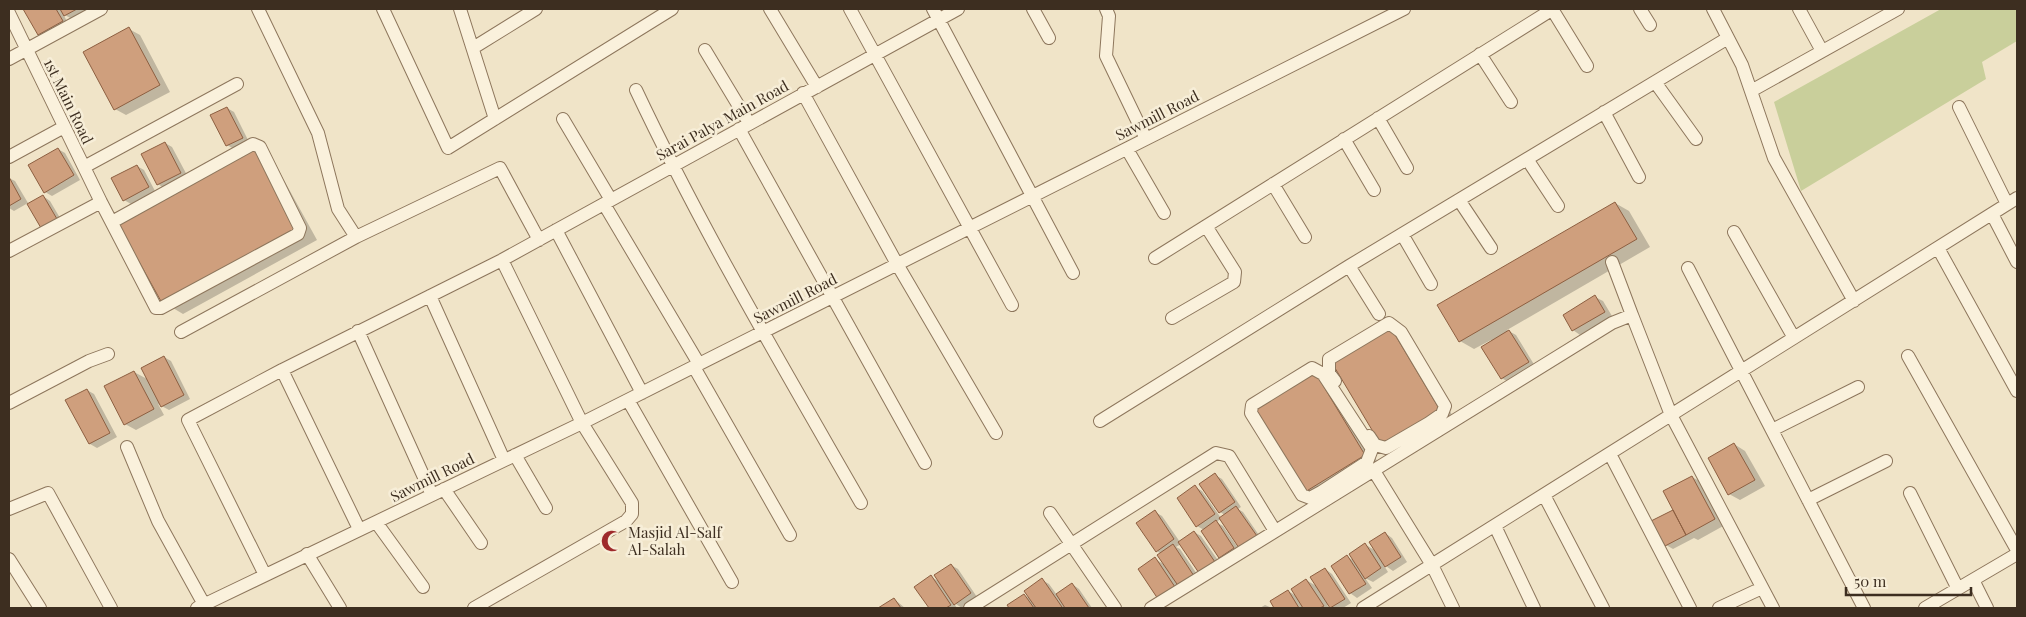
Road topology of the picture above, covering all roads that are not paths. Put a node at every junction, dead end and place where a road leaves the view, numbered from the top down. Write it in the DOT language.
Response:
graph roads {
  1 [pos="101,9"];
  2 [pos="258,9"];
  3 [pos="383,9"];
  4 [pos="460,9"];
  5 [pos="536,9"];
  6 [pos="672,9"];
  7 [pos="770,9"];
  8 [pos="850,9"];
  9 [pos="958,9"];
  10 [pos="1033,9"];
  11 [pos="1106,9"];
  12 [pos="1404,9"];
  13 [pos="1552,9"];
  14 [pos="1640,9"];
  15 [pos="1713,9"];
  16 [pos="1800,9"];
  17 [pos="1898,9"];
  18 [pos="9,13"];
  19 [pos="936,14"];
  20 [pos="1879,14"];
  21 [pos="1650,25"];
  22 [pos="1049,38"];
  23 [pos="1728,38"];
  24 [pos="473,48"];
  25 [pos="26,49"];
  26 [pos="705,50"];
  27 [pos="1822,52"];
  28 [pos="1480,54"];
  29 [pos="874,56"];
  30 [pos="9,59"];
  31 [pos="1587,66"];
  32 [pos="1655,82"];
  33 [pos="237,84"];
  34 [pos="817,87"];
  35 [pos="636,90"];
  36 [pos="1751,91"];
  37 [pos="803,93"];
  38 [pos="1511,102"];
  39 [pos="1959,107"];
  40 [pos="1604,112"];
  41 [pos="1378,118"];
  42 [pos="495,119"];
  43 [pos="563,119"];
  44 [pos="744,126"];
  45 [pos="64,127"];
  46 [pos="1146,139"];
  47 [pos="1696,139"];
  48 [pos="1344,140"];
  49 [pos="1126,149"];
  50 [pos="9,157"];
  51 [pos="1527,159"];
  52 [pos="672,166"];
  53 [pos="84,168"];
  54 [pos="1407,168"];
  55 [pos="1640,177"];
  56 [pos="1273,184"];
  57 [pos="1374,190"];
  58 [pos="1034,197"];
  59 [pos="1459,200"];
  60 [pos="2012,201"];
  61 [pos="101,202"];
  62 [pos="607,202"];
  63 [pos="1558,206"];
  64 [pos="1164,213"];
  65 [pos="1992,214"];
  66 [pos="112,222"];
  67 [pos="1206,226"];
  68 [pos="969,228"];
  69 [pos="556,230"];
  70 [pos="1734,232"];
  71 [pos="1402,234"];
  72 [pos="356,236"];
  73 [pos="1305,236"];
  74 [pos="539,240"];
  75 [pos="1490,248"];
  76 [pos="1938,248"];
  77 [pos="9,251"];
  78 [pos="1155,258"];
  79 [pos="502,260"];
  80 [pos="1612,262"];
  81 [pos="2017,262"];
  82 [pos="897,264"];
  83 [pos="1349,266"];
  84 [pos="1688,268"];
  85 [pos="1073,274"];
  86 [pos="1431,284"];
  87 [pos="430,296"];
  88 [pos="831,298"];
  89 [pos="1854,301"];
  90 [pos="1012,304"];
  91 [pos="1379,314"];
  92 [pos="1632,315"];
  93 [pos="1172,318"];
  94 [pos="358,331"];
  95 [pos="181,332"];
  96 [pos="763,332"];
  97 [pos="1794,338"];
  98 [pos="108,354"];
  99 [pos="1908,356"];
  100 [pos="696,365"];
  101 [pos="282,370"];
  102 [pos="1742,371"];
  103 [pos="1858,387"];
  104 [pos="2017,392"];
  105 [pos="642,393"];
  106 [pos="628,400"];
  107 [pos="9,403"];
  108 [pos="1671,415"];
  109 [pos="1100,420"];
  110 [pos="582,423"];
  111 [pos="1432,428"];
  112 [pos="1772,430"];
  113 [pos="996,434"];
  114 [pos="127,447"];
  115 [pos="1610,454"];
  116 [pos="510,458"];
  117 [pos="1886,461"];
  118 [pos="924,463"];
  119 [pos="1374,471"];
  120 [pos="438,492"];
  121 [pos="1910,493"];
  122 [pos="1544,495"];
  123 [pos="1323,496"];
  124 [pos="1808,500"];
  125 [pos="861,504"];
  126 [pos="546,508"];
  127 [pos="9,509"];
  128 [pos="1050,513"];
  129 [pos="376,522"];
  130 [pos="1495,526"];
  131 [pos="359,530"];
  132 [pos="1275,531"];
  133 [pos="790,535"];
  134 [pos="481,543"];
  135 [pos="1072,546"];
  136 [pos="2017,552"];
  137 [pos="307,554"];
  138 [pos="9,559"];
  139 [pos="1432,565"];
  140 [pos="265,575"];
  141 [pos="1973,580"];
  142 [pos="732,582"];
  143 [pos="423,587"];
  144 [pos="1762,588"];
  145 [pos="1958,589"];
  146 [pos="202,607"];
  147 [pos="1367,607"];
  148 [pos="40,608"];
  149 [pos="111,608"];
  150 [pos="340,608"];
  151 [pos="474,608"];
  152 [pos="970,608"];
  153 [pos="1115,608"];
  154 [pos="1151,608"];
  155 [pos="1453,608"];
  156 [pos="1534,608"];
  157 [pos="1603,608"];
  158 [pos="1690,608"];
  159 [pos="1719,608"];
  160 [pos="1773,608"];
  161 [pos="1864,608"];
  162 [pos="1925,608"];
  163 [pos="1987,608"];
  1 -- 25 [label="street"];
  2 -- 72 [label="street"];
  3 -- 42 [label="street"];
  4 -- 24 [label="street"];
  5 -- 24 [label="street"];
  6 -- 42 [label="street"];
  7 -- 34 [label="street"];
  8 -- 29 [label="street"];
  9 -- 19 [label="street, Sarai Palya Main Road"];
  10 -- 22 [label="street"];
  11 -- 46 [label="street"];
  12 -- 46 [label="street, Sawmill Road"];
  13 -- 28 [label="street"];
  13 -- 31 [label="street"];
  14 -- 21 [label="street"];
  15 -- 23 [label="street"];
  16 -- 27 [label="street"];
  17 -- 20 [label="street"];
  18 -- 25 [label="street, 1st Main Road"];
  19 -- 29 [label="street, Sarai Palya Main Road"];
  19 -- 58 [label="street"];
  20 -- 27 [label="street"];
  23 -- 32 [label="street"];
  23 -- 36 [label="street"];
  24 -- 42 [label="street"];
  25 -- 30 [label="street"];
  25 -- 45 [label="street, 1st Main Road"];
  26 -- 44 [label="street"];
  27 -- 36 [label="street"];
  28 -- 38 [label="street"];
  28 -- 41 [label="street"];
  29 -- 34 [label="street, Sarai Palya Main Road"];
  29 -- 68 [label="street"];
  32 -- 40 [label="street"];
  32 -- 47 [label="street"];
  33 -- 53 [label="street"];
  34 -- 37 [label="street, Sarai Palya Main Road"];
  35 -- 52 [label="street"];
  36 -- 89 [label="street"];
  37 -- 44 [label="street, Sarai Palya Main Road"];
  37 -- 82 [label="street"];
  39 -- 60 [label="street"];
  40 -- 51 [label="street"];
  40 -- 55 [label="street"];
  41 -- 48 [label="street"];
  41 -- 54 [label="street"];
  43 -- 62 [label="street"];
  44 -- 52 [label="street, Sarai Palya Main Road"];
  44 -- 88 [label="street"];
  45 -- 50 [label="street"];
  45 -- 53 [label="street, 1st Main Road"];
  46 -- 49 [label="street, Sawmill Road"];
  48 -- 56 [label="street"];
  48 -- 57 [label="street"];
  49 -- 58 [label="street, Sawmill Road"];
  49 -- 64 [label="street"];
  51 -- 59 [label="street"];
  51 -- 63 [label="street"];
  52 -- 62 [label="street, Sarai Palya Main Road"];
  52 -- 96 [label="street"];
  53 -- 61 [label="street, 1st Main Road"];
  56 -- 67 [label="street"];
  56 -- 73 [label="street"];
  58 -- 68 [label="street, Sawmill Road"];
  58 -- 85 [label="street"];
  59 -- 71 [label="street"];
  59 -- 75 [label="street"];
  60 -- 65 [label="street"];
  61 -- 66 [label="street, 1st Main Road"];
  61 -- 77 [label="street"];
  62 -- 69 [label="street, Sarai Palya Main Road"];
  62 -- 100 [label="street"];
  65 -- 76 [label="street"];
  65 -- 81 [label="street"];
  66 -- 66 [label="street, 1st Main Road"];
  67 -- 78 [label="street"];
  67 -- 93 [label="street"];
  68 -- 82 [label="street, Sawmill Road"];
  68 -- 90 [label="street"];
  69 -- 74 [label="street, Sarai Palya Main Road"];
  69 -- 105 [label="street"];
  70 -- 97 [label="street"];
  71 -- 83 [label="street"];
  71 -- 86 [label="street"];
  72 -- 74 [label="street"];
  72 -- 95 [label="street"];
  74 -- 79 [label="street, Sarai Palya Main Road"];
  76 -- 89 [label="street"];
  76 -- 104 [label="street"];
  79 -- 87 [label="street, Sarai Palya Main Road"];
  79 -- 110 [label="street"];
  80 -- 92 [label="street"];
  82 -- 88 [label="street, Sawmill Road"];
  82 -- 113 [label="street"];
  83 -- 91 [label="street"];
  83 -- 109 [label="street"];
  84 -- 102 [label="street"];
  87 -- 94 [label="street, Sarai Palya Main Road"];
  87 -- 116 [label="street"];
  88 -- 96 [label="street, Sawmill Road"];
  88 -- 118 [label="street"];
  89 -- 97 [label="street"];
  92 -- 108 [label="street"];
  92 -- 111 [label="street"];
  94 -- 101 [label="street, Sarai Palya Main Road"];
  94 -- 120 [label="street"];
  96 -- 100 [label="street, Sawmill Road"];
  96 -- 125 [label="street"];
  97 -- 102 [label="street"];
  98 -- 107 [label="street"];
  99 -- 136 [label="street"];
  100 -- 105 [label="street, Sawmill Road"];
  100 -- 133 [label="street"];
  101 -- 131 [label="street"];
  101 -- 140 [label="street, Sarai Palya Main Road"];
  102 -- 108 [label="street"];
  102 -- 112 [label="street"];
  103 -- 112 [label="street"];
  105 -- 106 [label="street, Sawmill Road"];
  106 -- 110 [label="street, Sawmill Road"];
  106 -- 142 [label="street"];
  108 -- 115 [label="street"];
  108 -- 144 [label="street"];
  110 -- 116 [label="street, Sawmill Road"];
  110 -- 151 [label="street"];
  111 -- 111 [label="street"];
  111 -- 119 [label="street"];
  112 -- 124 [label="street"];
  114 -- 146 [label="street"];
  115 -- 122 [label="street"];
  115 -- 158 [label="street"];
  116 -- 120 [label="street, Sawmill Road"];
  116 -- 126 [label="street"];
  117 -- 124 [label="street"];
  119 -- 123 [label="street"];
  119 -- 139 [label="street"];
  120 -- 129 [label="street, Sawmill Road"];
  120 -- 134 [label="street"];
  121 -- 145 [label="street"];
  122 -- 130 [label="street"];
  122 -- 157 [label="street"];
  123 -- 123 [label="street"];
  123 -- 132 [label="street"];
  124 -- 161 [label="street"];
  127 -- 149 [label="street"];
  128 -- 135 [label="street"];
  129 -- 131 [label="street, Sawmill Road"];
  129 -- 143 [label="street"];
  130 -- 139 [label="street"];
  130 -- 156 [label="street"];
  131 -- 137 [label="street, Sawmill Road"];
  132 -- 135 [label="street"];
  132 -- 154 [label="street"];
  135 -- 152 [label="street"];
  135 -- 153 [label="street"];
  136 -- 141 [label="street"];
  137 -- 140 [label="street, Sawmill Road"];
  137 -- 150 [label="street"];
  138 -- 148 [label="street"];
  139 -- 147 [label="street"];
  139 -- 155 [label="street"];
  140 -- 146 [label="street, Sawmill Road"];
  141 -- 145 [label="street"];
  141 -- 163 [label="street"];
  144 -- 159 [label="street"];
  144 -- 160 [label="street"];
  145 -- 162 [label="street"];
}
